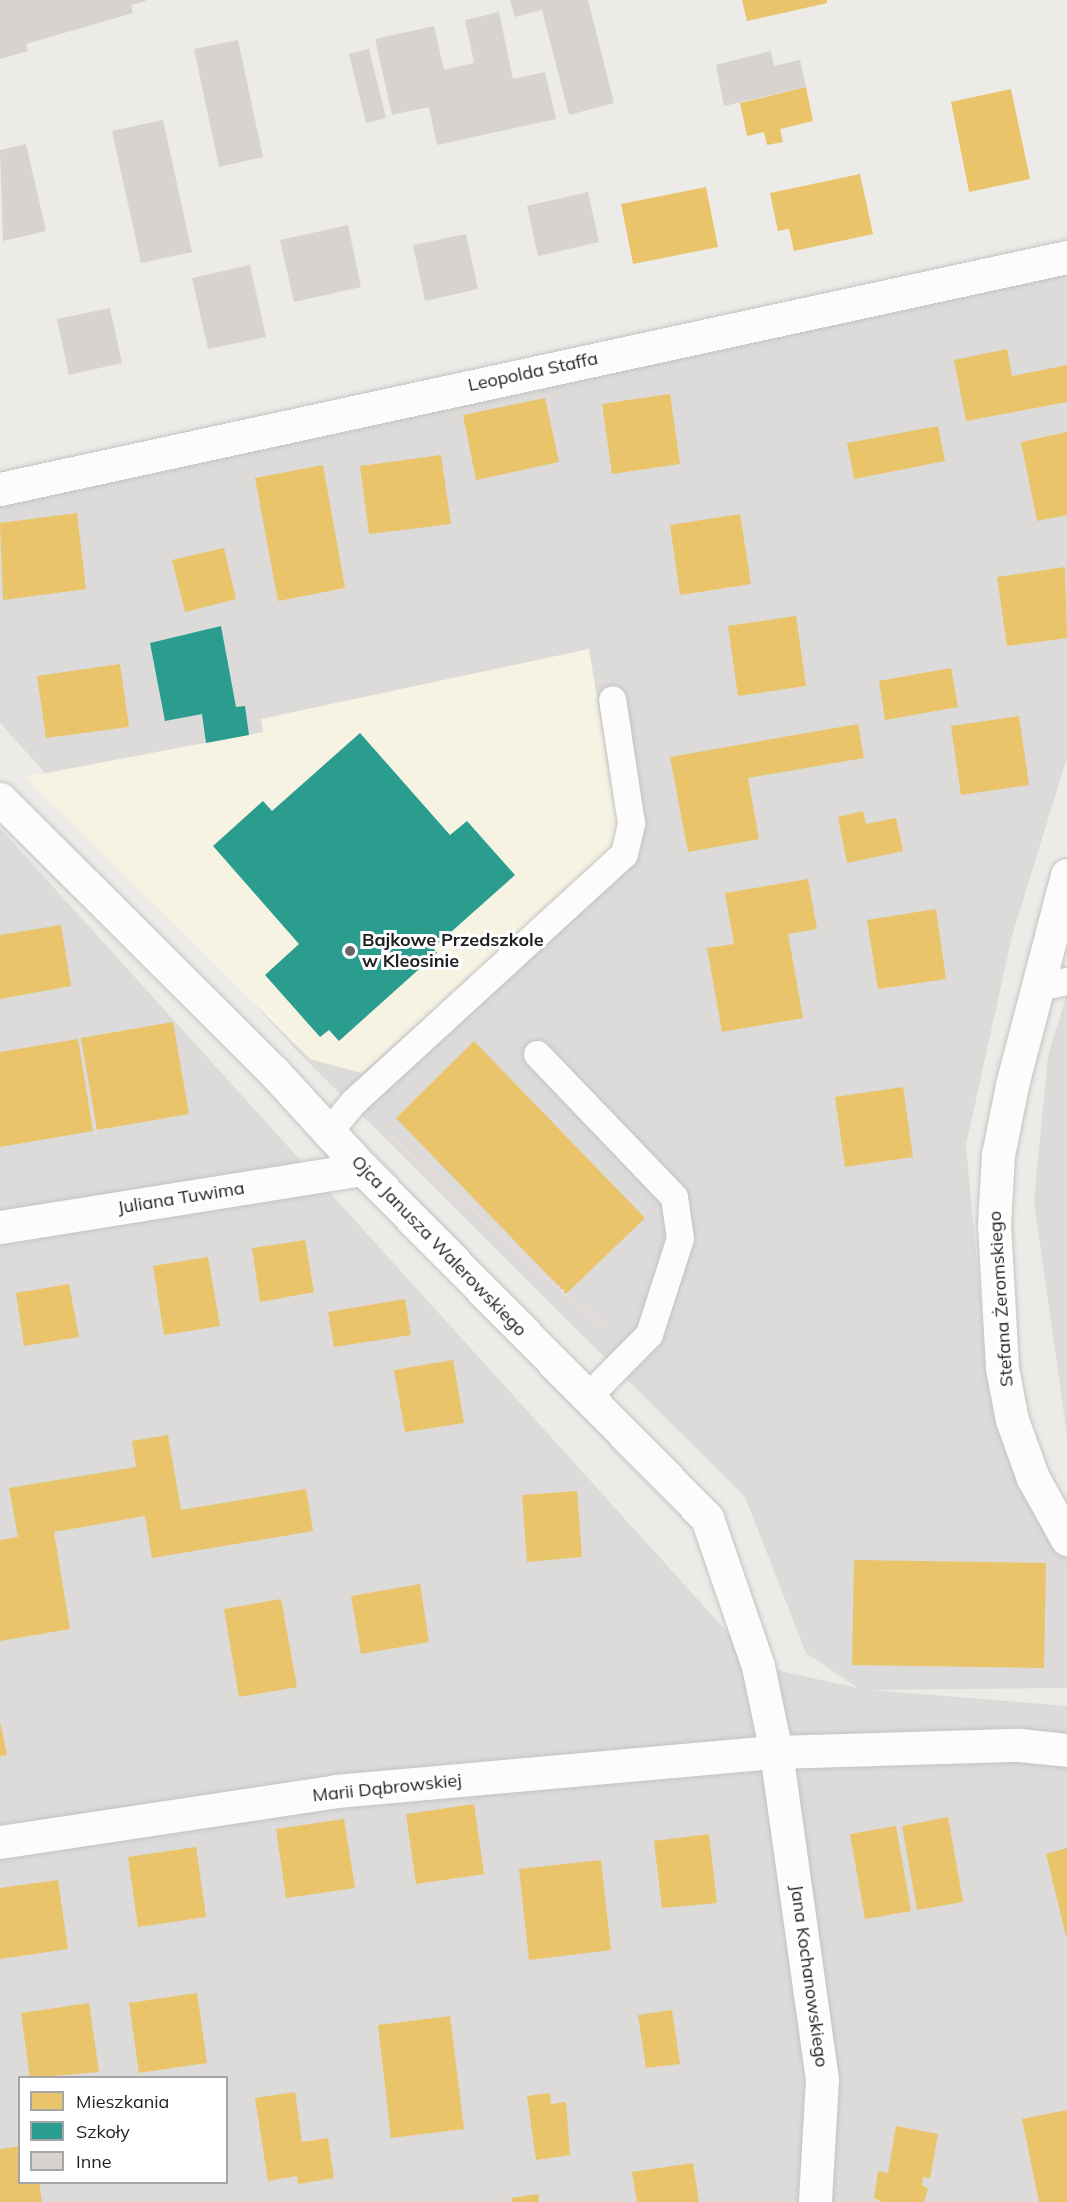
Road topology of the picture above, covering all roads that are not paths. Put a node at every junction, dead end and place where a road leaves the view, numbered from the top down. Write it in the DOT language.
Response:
graph roads {
  1 [pos="1067,257"];
  2 [pos="0,489"];
  3 [pos="612,699"];
  4 [pos="0,800"];
  5 [pos="1067,875"];
  6 [pos="1052,984"];
  7 [pos="537,1054"];
  8 [pos="328,1132"];
  9 [pos="363,1169"];
  10 [pos="0,1227"];
  11 [pos="587,1397"];
  12 [pos="1067,1539"];
  13 [pos="1067,1750"];
  14 [pos="776,1752"];
  15 [pos="0,1842"];
  16 [pos="815,2202"];
  1 -- 2 [label="street, Leopolda Staffa"];
  3 -- 8 [label="lane"];
  4 -- 8 [label="street, Ojca Janusza Walerowskiego"];
  5 -- 6 [label="street, Stefana Żeromskiego"];
  6 -- 12 [label="street, Stefana Żeromskiego"];
  7 -- 11 [label="lane"];
  8 -- 9 [label="street, Ojca Janusza Walerowskiego"];
  9 -- 10 [label="street, Juliana Tuwima"];
  9 -- 11 [label="street, Ojca Janusza Walerowskiego"];
  11 -- 14 [label="street, Ojca Janusza Walerowskiego"];
  13 -- 14 [label="street, Marii Dąbrowskiej"];
  14 -- 15 [label="street, Marii Dąbrowskiej"];
  14 -- 16 [label="street, Jana Kochanowskiego"];
}
